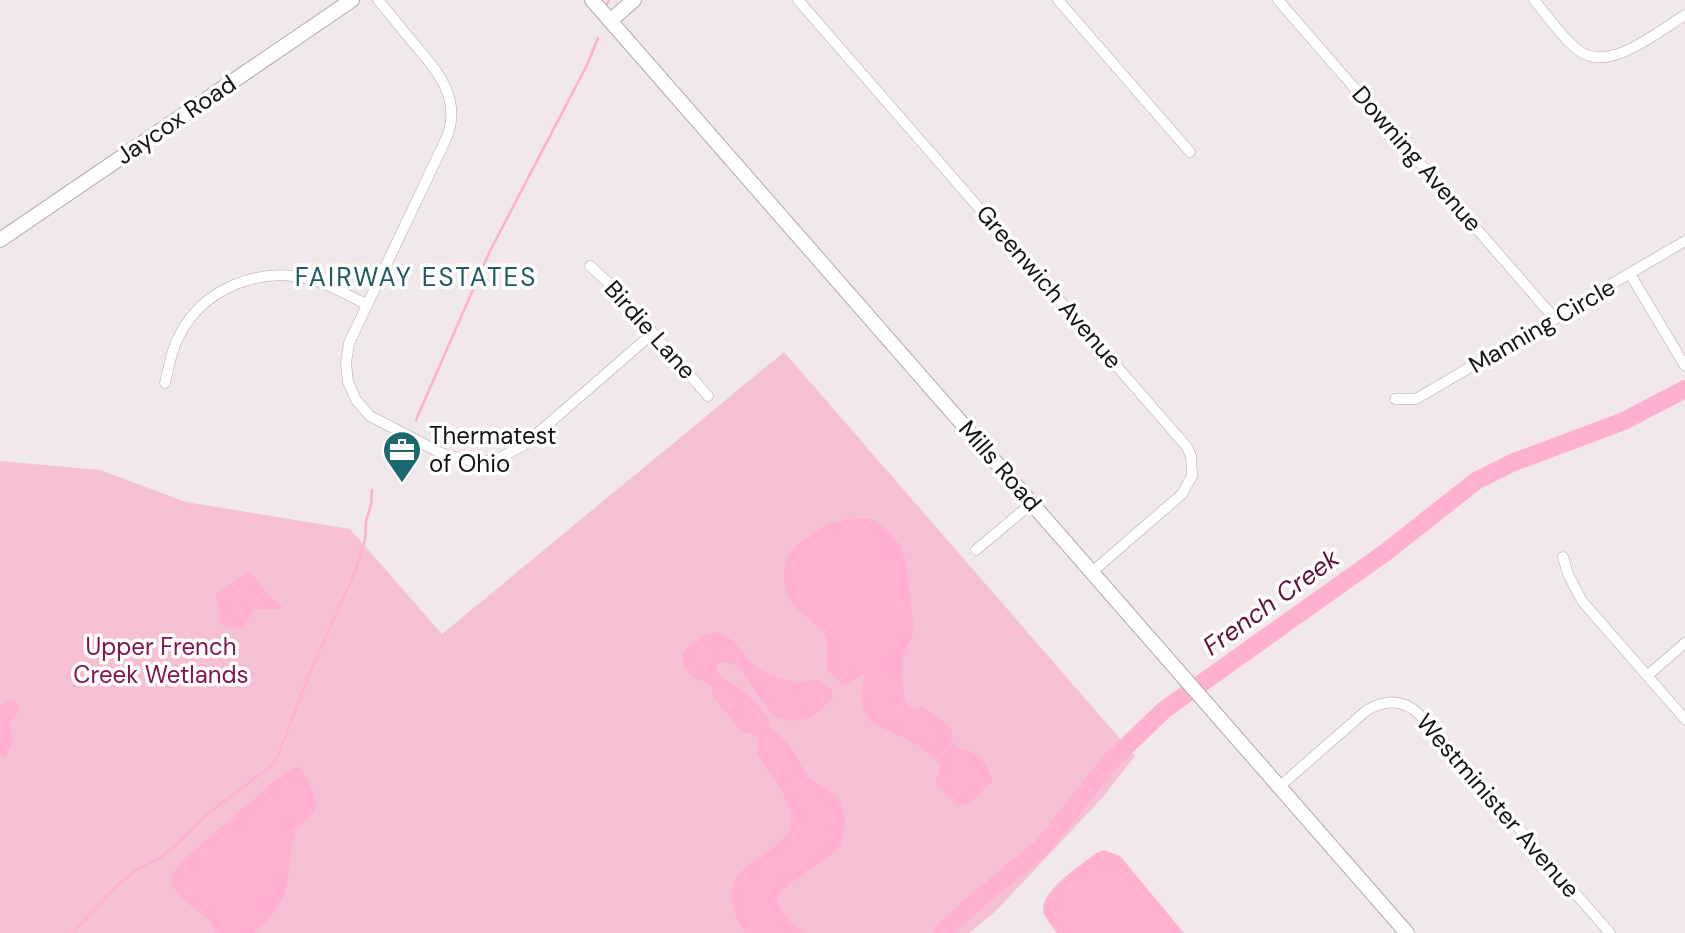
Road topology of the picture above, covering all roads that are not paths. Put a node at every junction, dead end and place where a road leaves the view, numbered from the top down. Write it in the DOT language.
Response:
graph roads {
  1 [pos="352,0"];
  2 [pos="378,0"];
  3 [pos="592,0"];
  4 [pos="634,0"];
  5 [pos="798,0"];
  6 [pos="1058,0"];
  7 [pos="1278,0"];
  8 [pos="1534,0"];
  9 [pos="1685,15"];
  10 [pos="610,20"];
  11 [pos="1190,152"];
  12 [pos="0,240"];
  13 [pos="1685,241"];
  14 [pos="590,266"];
  15 [pos="1630,274"];
  16 [pos="366,304"];
  17 [pos="1555,319"];
  18 [pos="653,333"];
  19 [pos="1685,366"];
  20 [pos="165,383"];
  21 [pos="708,396"];
  22 [pos="1395,399"];
  23 [pos="1032,503"];
  24 [pos="976,550"];
  25 [pos="1563,557"];
  26 [pos="1092,572"];
  27 [pos="1685,643"];
  28 [pos="1647,676"];
  29 [pos="1685,719"];
  30 [pos="1279,787"];
  31 [pos="1407,933"];
  32 [pos="1610,933"];
  1 -- 12 [label="street, Jaycox Road"];
  2 -- 16 [label="street"];
  3 -- 10 [label="street, Mills Road"];
  4 -- 10 [label="street"];
  5 -- 26 [label="street, Greenwich Avenue"];
  6 -- 11 [label="street"];
  7 -- 17 [label="street, Downing Avenue"];
  8 -- 9 [label="street"];
  10 -- 23 [label="street, Mills Road"];
  13 -- 15 [label="street, Manning Circle"];
  14 -- 18 [label="street, Birdie Lane"];
  15 -- 17 [label="street, Manning Circle"];
  15 -- 19 [label="street"];
  16 -- 18 [label="street"];
  16 -- 20 [label="street"];
  17 -- 22 [label="street, Manning Circle"];
  18 -- 21 [label="street, Birdie Lane"];
  23 -- 24 [label="street"];
  23 -- 26 [label="street, Mills Road"];
  25 -- 28 [label="street"];
  26 -- 30 [label="street, Mills Road"];
  27 -- 28 [label="street"];
  28 -- 29 [label="street"];
  30 -- 31 [label="street, Mills Road"];
  30 -- 32 [label="street, Westminister Avenue"];
}
